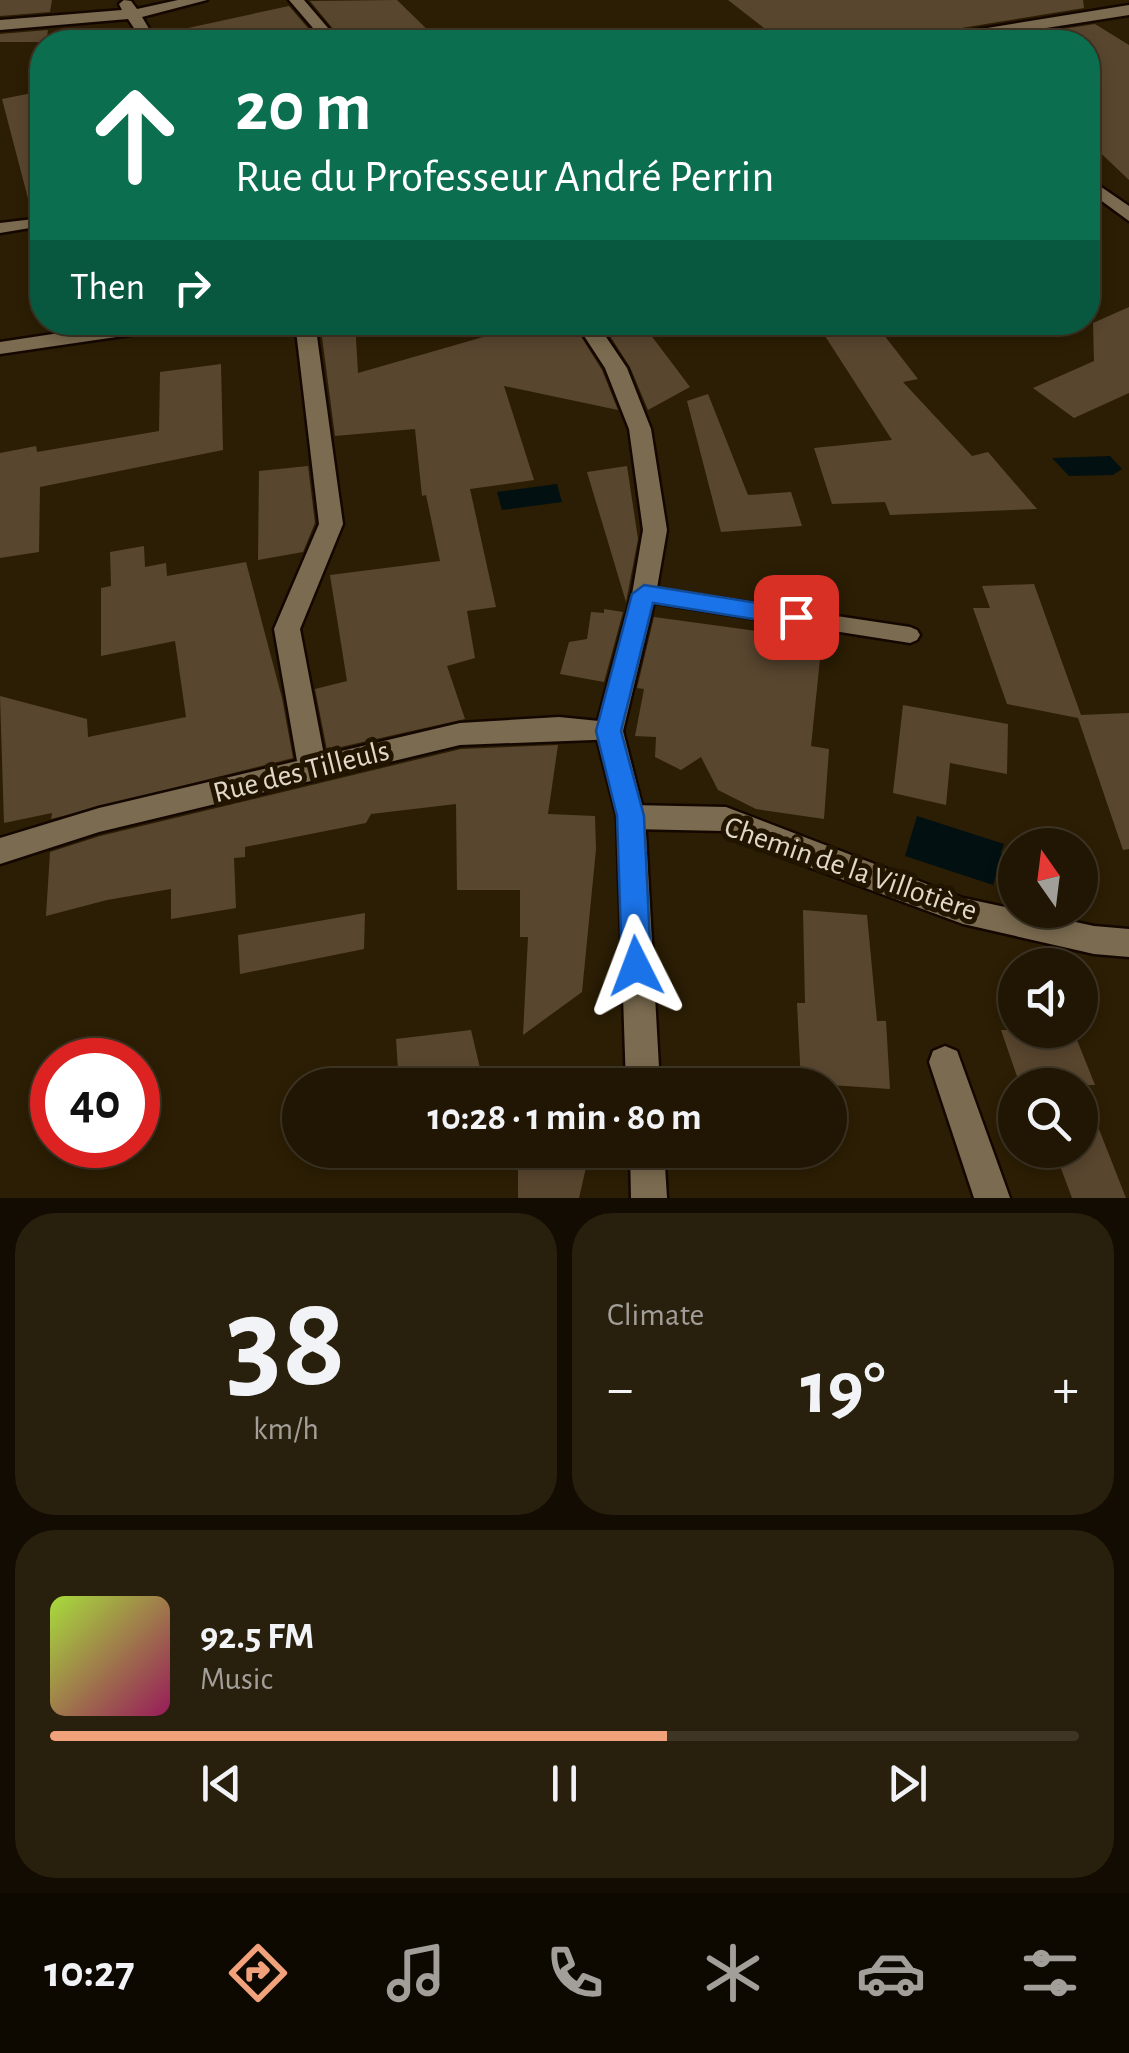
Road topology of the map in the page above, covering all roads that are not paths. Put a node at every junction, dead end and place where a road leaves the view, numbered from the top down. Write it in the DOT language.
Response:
graph roads {
  1 [pos="200,0"];
  2 [pos="296,0"];
  3 [pos="128,7"];
  4 [pos="1129,10"];
  5 [pos="0,25"];
  6 [pos="142,30"];
  7 [pos="322,30"];
  8 [pos="1006,30"];
  9 [pos="1100,192"];
  10 [pos="1126,210"];
  11 [pos="30,224"];
  12 [pos="0,228"];
  13 [pos="89,335"];
  14 [pos="307,335"];
  15 [pos="594,335"];
  16 [pos="0,348"];
  17 [pos="644,594"];
  18 [pos="910,635"];
  19 [pos="609,731"];
  20 [pos="312,767"];
  21 [pos="630,816"];
  22 [pos="2,846"];
  23 [pos="1129,943"];
  24 [pos="944,1062"];
  25 [pos="642,1068"];
  26 [pos="647,1168"];
  27 [pos="649,1198"];
  28 [pos="992,1198"];
  1 -- 3 [label="street"];
  2 -- 7 [label="street"];
  3 -- 5 [label="street"];
  3 -- 6 [label="street"];
  4 -- 8 [label="street"];
  9 -- 10 [label="street"];
  11 -- 12 [label="lane"];
  13 -- 16 [label="street"];
  14 -- 20 [label="street"];
  15 -- 17 [label="street"];
  17 -- 18 [label="lane"];
  17 -- 19 [label="street"];
  19 -- 20 [label="street, Rue des Tilleuls"];
  19 -- 21 [label="street"];
  20 -- 22 [label="street, Rue des Tilleuls"];
  21 -- 23 [label="street, Chemin de la Villotière"];
  21 -- 25 [label="street"];
  24 -- 28 [label="street"];
  26 -- 27 [label="street"];
}
